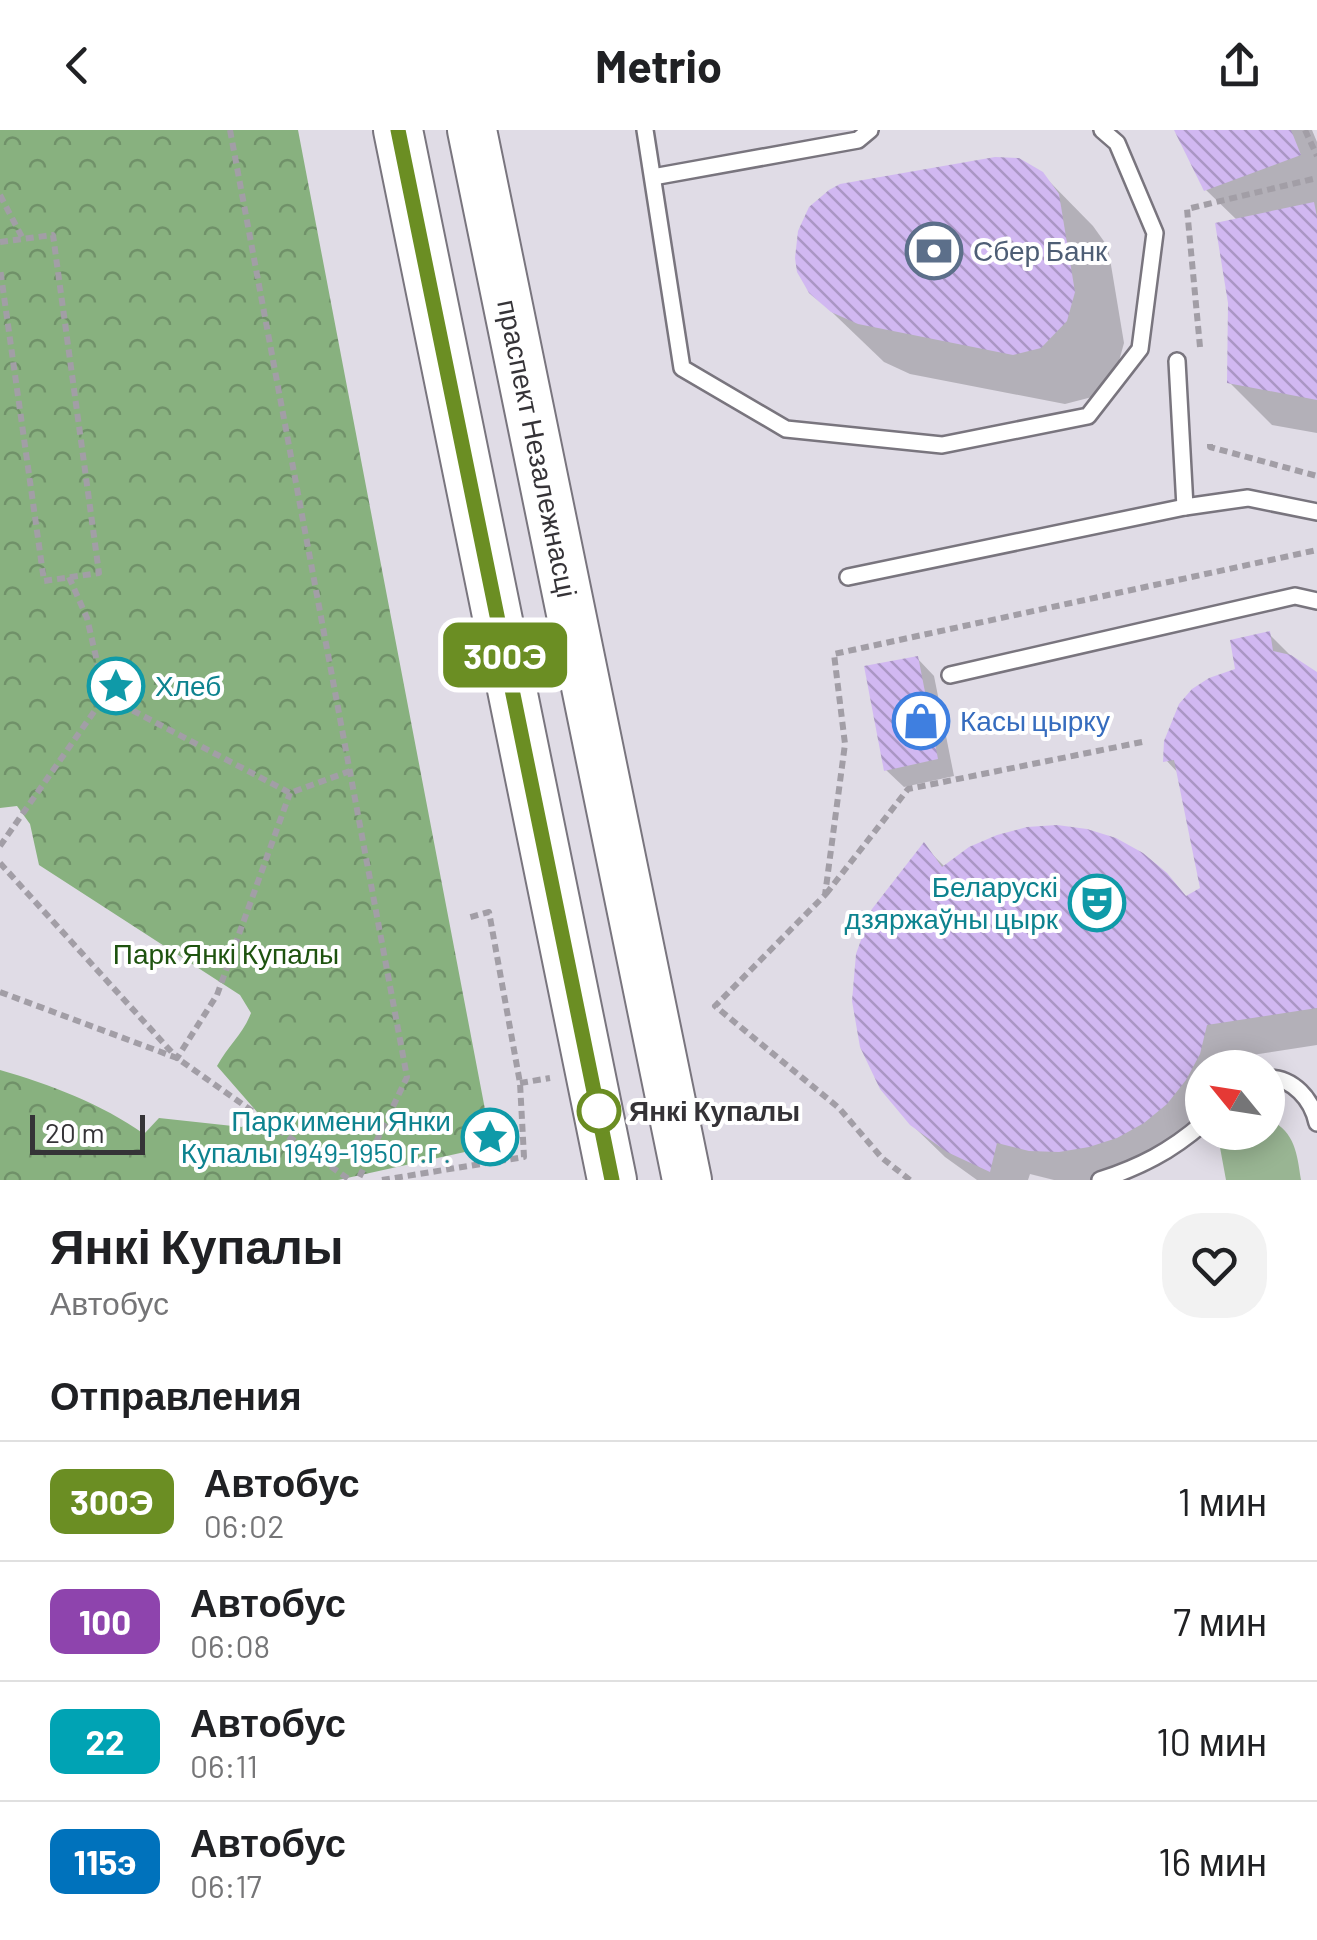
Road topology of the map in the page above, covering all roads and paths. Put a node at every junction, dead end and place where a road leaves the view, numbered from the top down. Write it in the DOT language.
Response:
graph roads {
  1 [pos="230,130"];
  2 [pos="398,130"];
  3 [pos="472,130"];
  4 [pos="645,130"];
  5 [pos="1102,130"];
  6 [pos="1305,130"];
  7 [pos="864,135"];
  8 [pos="1317,156"];
  9 [pos="653,177"];
  10 [pos="1317,178"];
  11 [pos="0,194"];
  12 [pos="23,239"];
  13 [pos="0,242"];
  14 [pos="0,268"];
  15 [pos="1200,348"];
  16 [pos="1177,361"];
  17 [pos="1208,427"];
  18 [pos="1317,476"];
  19 [pos="1185,508"];
  20 [pos="1317,512"];
  21 [pos="1317,550"];
  22 [pos="69,577"];
  23 [pos="848,577"];
  24 [pos="1317,600"];
  25 [pos="950,675"];
  26 [pos="105,696"];
  27 [pos="1148,741"];
  28 [pos="350,771"];
  29 [pos="290,794"];
  30 [pos="0,846"];
  31 [pos="0,863"];
  32 [pos="825,895"];
  33 [pos="466,918"];
  34 [pos="0,992"];
  35 [pos="178,1058"];
  36 [pos="1285,1082"];
  37 [pos="1317,1123"];
  38 [pos="1185,1139"];
  39 [pos="350,1180"];
  40 [pos="358,1180"];
  41 [pos="382,1180"];
  42 [pos="612,1180"];
  43 [pos="686,1180"];
  44 [pos="910,1180"];
  45 [pos="1100,1180"];
  1 -- 28 [label="path"];
  2 -- 42 [label="main road"];
  3 -- 43 [label="main road, праспект Незалежнасці"];
  4 -- 9 [label="lane"];
  5 -- 9 [label="lane"];
  6 -- 8 [label="path"];
  7 -- 9 [label="lane"];
  10 -- 15 [label="path"];
  11 -- 12 [label="path"];
  12 -- 13 [label="path"];
  12 -- 22 [label="path"];
  14 -- 22 [label="path"];
  16 -- 19 [label="lane"];
  17 -- 18 [label="path"];
  19 -- 20 [label="lane"];
  19 -- 23 [label="lane"];
  21 -- 32 [label="path"];
  22 -- 26 [label="path"];
  24 -- 25 [label="lane"];
  26 -- 29 [label="path"];
  26 -- 30 [label="path"];
  27 -- 32 [label="path"];
  28 -- 29 [label="path"];
  28 -- 40 [label="path"];
  29 -- 35 [label="path"];
  31 -- 35 [label="path"];
  32 -- 44 [label="path"];
  33 -- 41 [label="path"];
  34 -- 35 [label="path"];
  35 -- 39 [label="path"];
  36 -- 37 [label="lane"];
  38 -- 45 [label="lane"];
}
